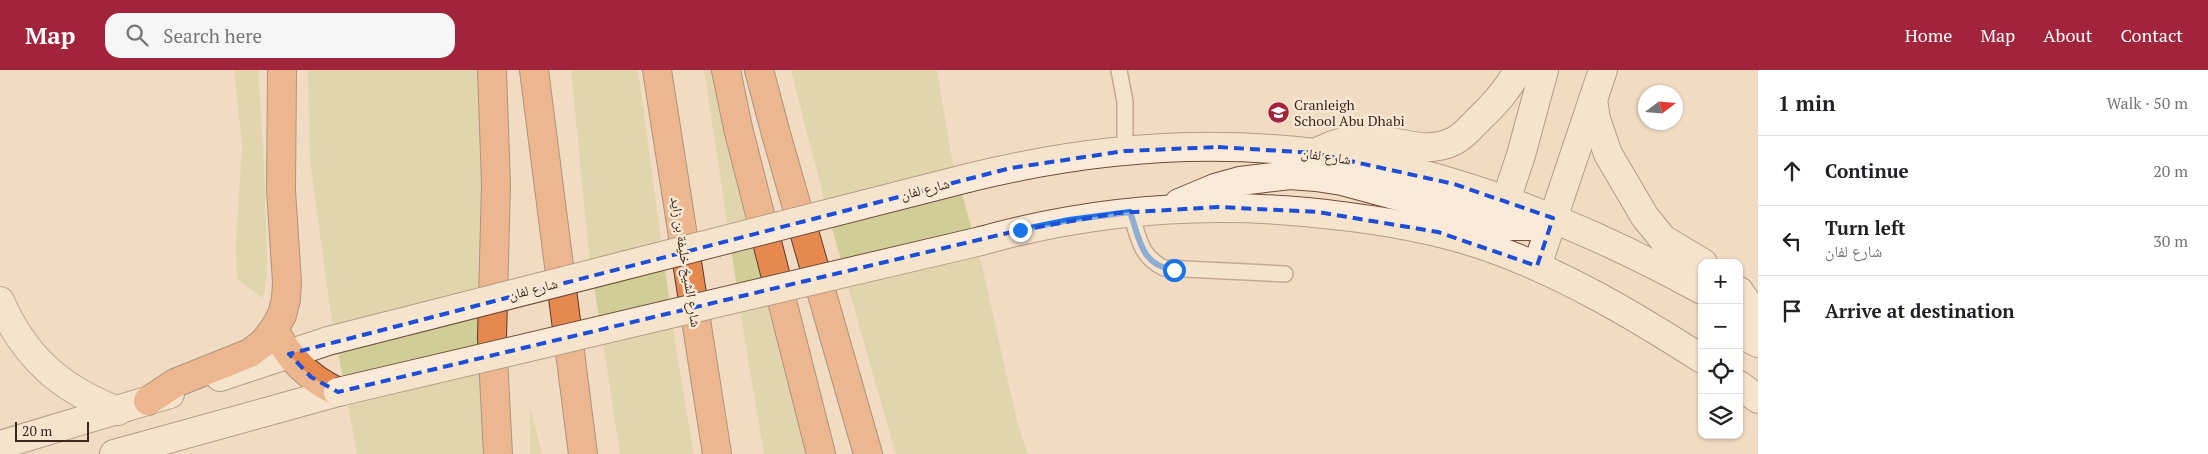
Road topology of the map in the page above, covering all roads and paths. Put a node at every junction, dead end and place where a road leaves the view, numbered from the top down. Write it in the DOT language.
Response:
graph roads {
  1 [pos="282,70"];
  2 [pos="492,70"];
  3 [pos="534,70"];
  4 [pos="657,70"];
  5 [pos="726,70"];
  6 [pos="759,70"];
  7 [pos="1120,70"];
  8 [pos="1518,70"];
  9 [pos="1544,70"];
  10 [pos="1603,70"];
  11 [pos="1593,100"];
  12 [pos="1125,151"];
  13 [pos="1314,153"];
  14 [pos="1168,209"];
  15 [pos="1130,212"];
  16 [pos="1498,224"];
  17 [pos="1550,226"];
  18 [pos="1698,260"];
  19 [pos="1537,266"];
  20 [pos="1285,274"];
  21 [pos="1698,288"];
  22 [pos="1743,297"];
  23 [pos="0,301"];
  24 [pos="1698,308"];
  25 [pos="1743,313"];
  26 [pos="1758,320"];
  27 [pos="274,329"];
  28 [pos="1743,334"];
  29 [pos="1758,343"];
  30 [pos="289,354"];
  31 [pos="1698,357"];
  32 [pos="1743,388"];
  33 [pos="338,392"];
  34 [pos="1758,398"];
  35 [pos="148,402"];
  36 [pos="118,411"];
  37 [pos="0,445"];
  38 [pos="114,454"];
  39 [pos="498,454"];
  40 [pos="583,454"];
  41 [pos="717,454"];
  42 [pos="821,454"];
  43 [pos="868,454"];
  1 -- 27 [label="highway"];
  2 -- 39 [label="highway"];
  3 -- 40 [label="highway"];
  4 -- 41 [label="highway, شارع الشيخ خليفة بن زايد"];
  5 -- 42 [label="highway"];
  6 -- 43 [label="highway"];
  7 -- 12 [label="lane"];
  8 -- 13 [label="street"];
  9 -- 16 [label="street"];
  10 -- 11 [label="street"];
  11 -- 17 [label="street"];
  11 -- 18 [label="street"];
  12 -- 13 [label="street, شارع لفان"];
  12 -- 30 [label="street, شارع لفان, bridge"];
  13 -- 16 [label="street, شارع لفان"];
  14 -- 15 [label="street, شارع لفان"];
  14 -- 16 [label="street, شارع لفان"];
  14 -- 16 [label="street"];
  15 -- 20 [label="lane"];
  15 -- 33 [label="street, شارع لفان, bridge"];
  16 -- 17 [label="street, شارع لفان"];
  16 -- 17 [label="street"];
  16 -- 19 [label="street, شارع لفان"];
  17 -- 19 [label="street"];
  17 -- 21 [label="street, شارع لفان"];
  17 -- 24 [label="street"];
  19 -- 31 [label="street, شارع لفان"];
  22 -- 26 [label="street"];
  23 -- 36 [label="street"];
  25 -- 26 [label="street"];
  27 -- 30 [label="highway"];
  27 -- 35 [label="highway"];
  28 -- 29 [label="street"];
  30 -- 33 [label="highway"];
  30 -- 35 [label="street, شارع لفان"];
  32 -- 34 [label="street"];
  33 -- 38 [label="street, شارع لفان"];
  35 -- 36 [label="street, شارع لفان"];
  36 -- 37 [label="street, شارع لفان"];
}
